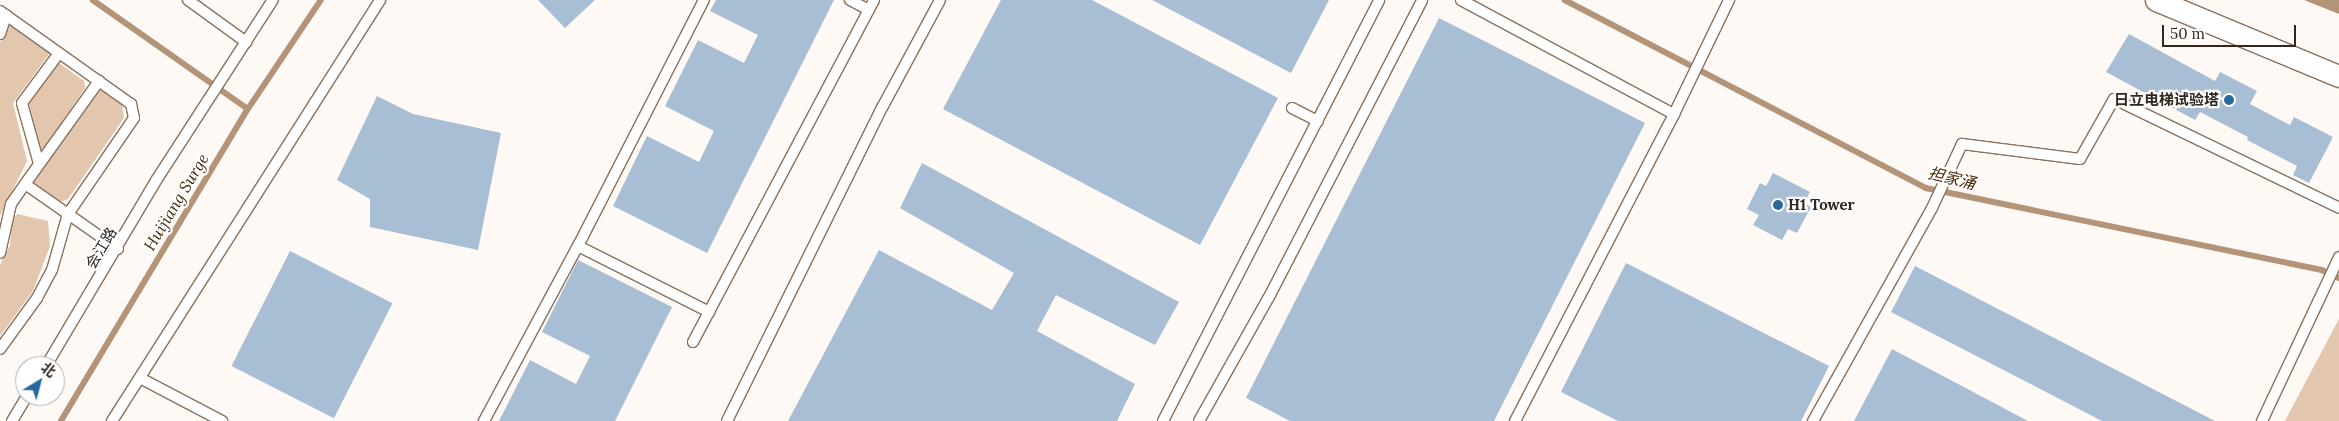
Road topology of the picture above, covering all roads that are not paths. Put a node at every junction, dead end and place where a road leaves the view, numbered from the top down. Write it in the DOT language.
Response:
graph roads {
  1 [pos="188,0"];
  2 [pos="273,0"];
  3 [pos="380,0"];
  4 [pos="704,0"];
  5 [pos="850,0"];
  6 [pos="874,0"];
  7 [pos="940,0"];
  8 [pos="1379,0"];
  9 [pos="1422,0"];
  10 [pos="1461,0"];
  11 [pos="1729,0"];
  12 [pos="2156,0"];
  13 [pos="869,10"];
  14 [pos="3,12"];
  15 [pos="0,34"];
  16 [pos="246,42"];
  17 [pos="59,53"];
  18 [pos="2339,76"];
  19 [pos="99,81"];
  20 [pos="1292,108"];
  21 [pos="1674,114"];
  22 [pos="1318,121"];
  23 [pos="39,164"];
  24 [pos="25,184"];
  25 [pos="2339,208"];
  26 [pos="68,214"];
  27 [pos="578,246"];
  28 [pos="118,250"];
  29 [pos="0,253"];
  30 [pos="2337,260"];
  31 [pos="709,312"];
  32 [pos="693,342"];
  33 [pos="0,349"];
  34 [pos="52,356"];
  35 [pos="140,378"];
  36 [pos="21,406"];
  37 [pos="12,421"];
  38 [pos="112,421"];
  39 [pos="222,421"];
  40 [pos="484,421"];
  41 [pos="727,421"];
  42 [pos="1163,421"];
  43 [pos="1199,421"];
  44 [pos="1515,421"];
  45 [pos="1812,421"];
  46 [pos="2262,421"];
  1 -- 16 [label="lane"];
  2 -- 16 [label="lane, 会江路"];
  3 -- 35 [label="lane"];
  4 -- 27 [label="lane"];
  5 -- 13 [label="lane"];
  6 -- 13 [label="lane"];
  7 -- 41 [label="lane"];
  8 -- 22 [label="lane"];
  9 -- 43 [label="lane"];
  10 -- 21 [label="lane"];
  11 -- 21 [label="lane"];
  12 -- 18 [label="street"];
  13 -- 31 [label="lane"];
  14 -- 15 [label="lane"];
  14 -- 17 [label="lane"];
  16 -- 28 [label="lane, 会江路"];
  17 -- 19 [label="lane"];
  17 -- 23 [label="lane"];
  19 -- 23 [label="lane"];
  19 -- 26 [label="lane"];
  20 -- 22 [label="lane"];
  21 -- 44 [label="lane"];
  22 -- 42 [label="lane"];
  23 -- 24 [label="lane"];
  24 -- 26 [label="lane"];
  24 -- 29 [label="lane"];
  25 -- 45 [label="lane"];
  26 -- 28 [label="lane"];
  26 -- 33 [label="lane"];
  27 -- 31 [label="lane"];
  27 -- 40 [label="lane"];
  28 -- 34 [label="lane, 会江路"];
  30 -- 46 [label="lane"];
  31 -- 32 [label="lane"];
  35 -- 38 [label="lane"];
  35 -- 39 [label="lane"];
  36 -- 37 [label="lane"];
}
